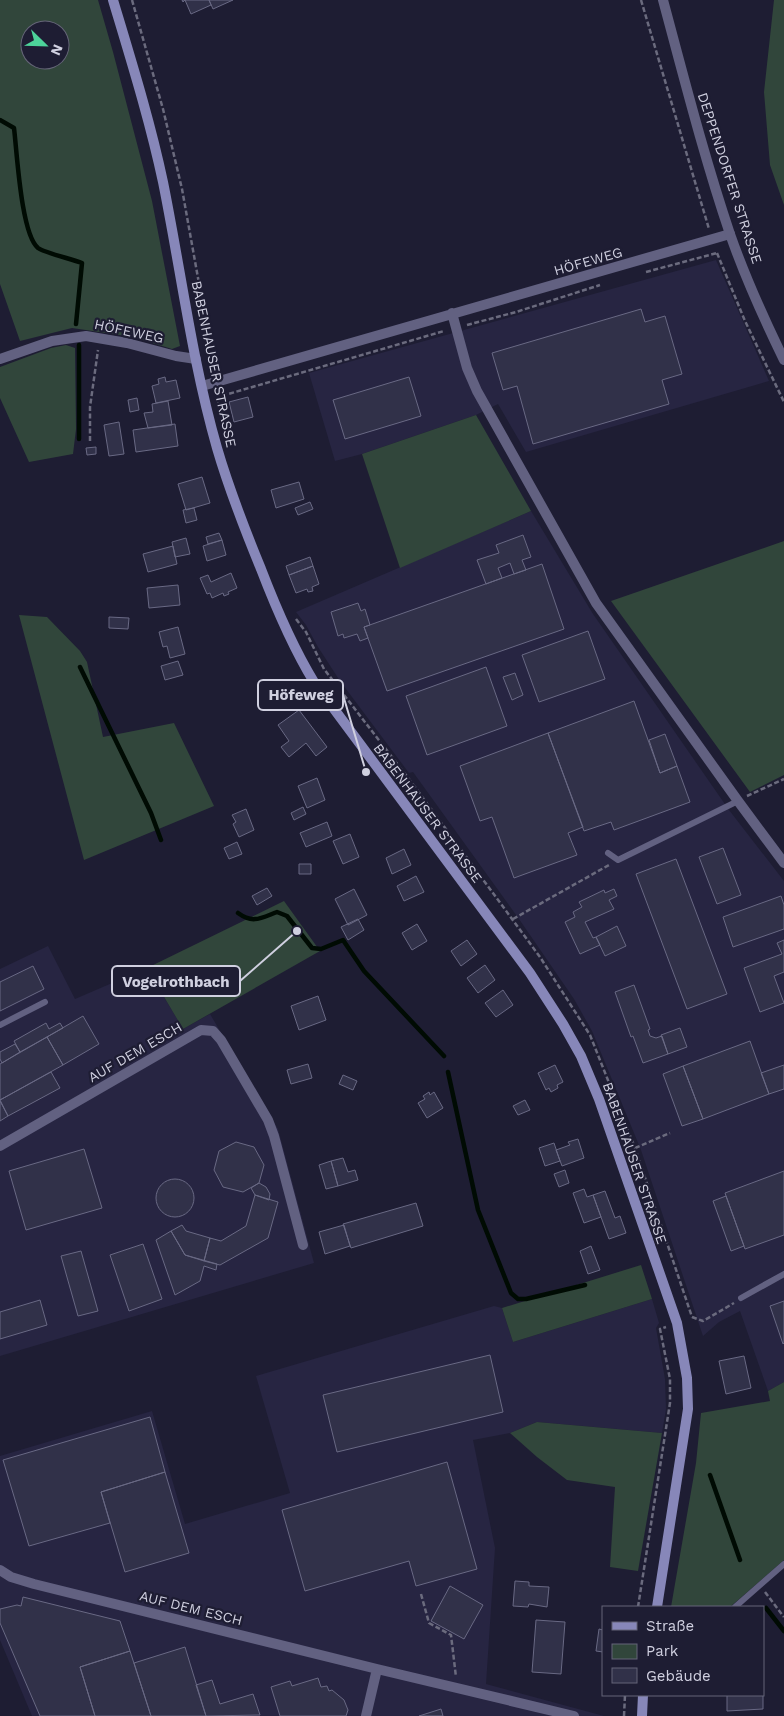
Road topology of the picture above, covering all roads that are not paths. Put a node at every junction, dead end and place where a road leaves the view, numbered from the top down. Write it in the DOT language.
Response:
graph roads {
  1 [pos="113,0"];
  2 [pos="662,0"];
  3 [pos="730,234"];
  4 [pos="452,313"];
  5 [pos="0,359"];
  6 [pos="196,359"];
  7 [pos="784,360"];
  8 [pos="202,386"];
  9 [pos="738,801"];
  10 [pos="608,853"];
  11 [pos="784,863"];
  12 [pos="45,1002"];
  13 [pos="0,1025"];
  14 [pos="0,1146"];
  15 [pos="303,1245"];
  16 [pos="784,1274"];
  17 [pos="741,1298"];
  18 [pos="784,1564"];
  19 [pos="0,1570"];
  20 [pos="657,1606"];
  21 [pos="736,1606"];
  22 [pos="377,1669"];
  23 [pos="643,1696"];
  24 [pos="366,1716"];
  25 [pos="574,1716"];
  26 [pos="642,1716"];
  1 -- 6 [label="main road, BABENHAUSER STRASSE"];
  2 -- 3 [label="street, DEPPENDORFER STRASSE"];
  3 -- 4 [label="street, HÖFEWEG"];
  3 -- 7 [label="street, DEPPENDORFER STRASSE"];
  4 -- 8 [label="street, HÖFEWEG"];
  4 -- 9 [label="street"];
  5 -- 6 [label="street, HÖFEWEG"];
  6 -- 8 [label="main road, BABENHAUSER STRASSE"];
  8 -- 20 [label="main road, BABENHAUSER STRASSE"];
  9 -- 10 [label="lane"];
  9 -- 11 [label="street"];
  12 -- 13 [label="lane"];
  14 -- 15 [label="street, AUF DEM ESCH"];
  16 -- 17 [label="lane"];
  18 -- 21 [label="lane"];
  19 -- 22 [label="street, AUF DEM ESCH"];
  22 -- 24 [label="street"];
  22 -- 25 [label="street, AUF DEM ESCH"];
  23 -- 26 [label="main road"];
}
